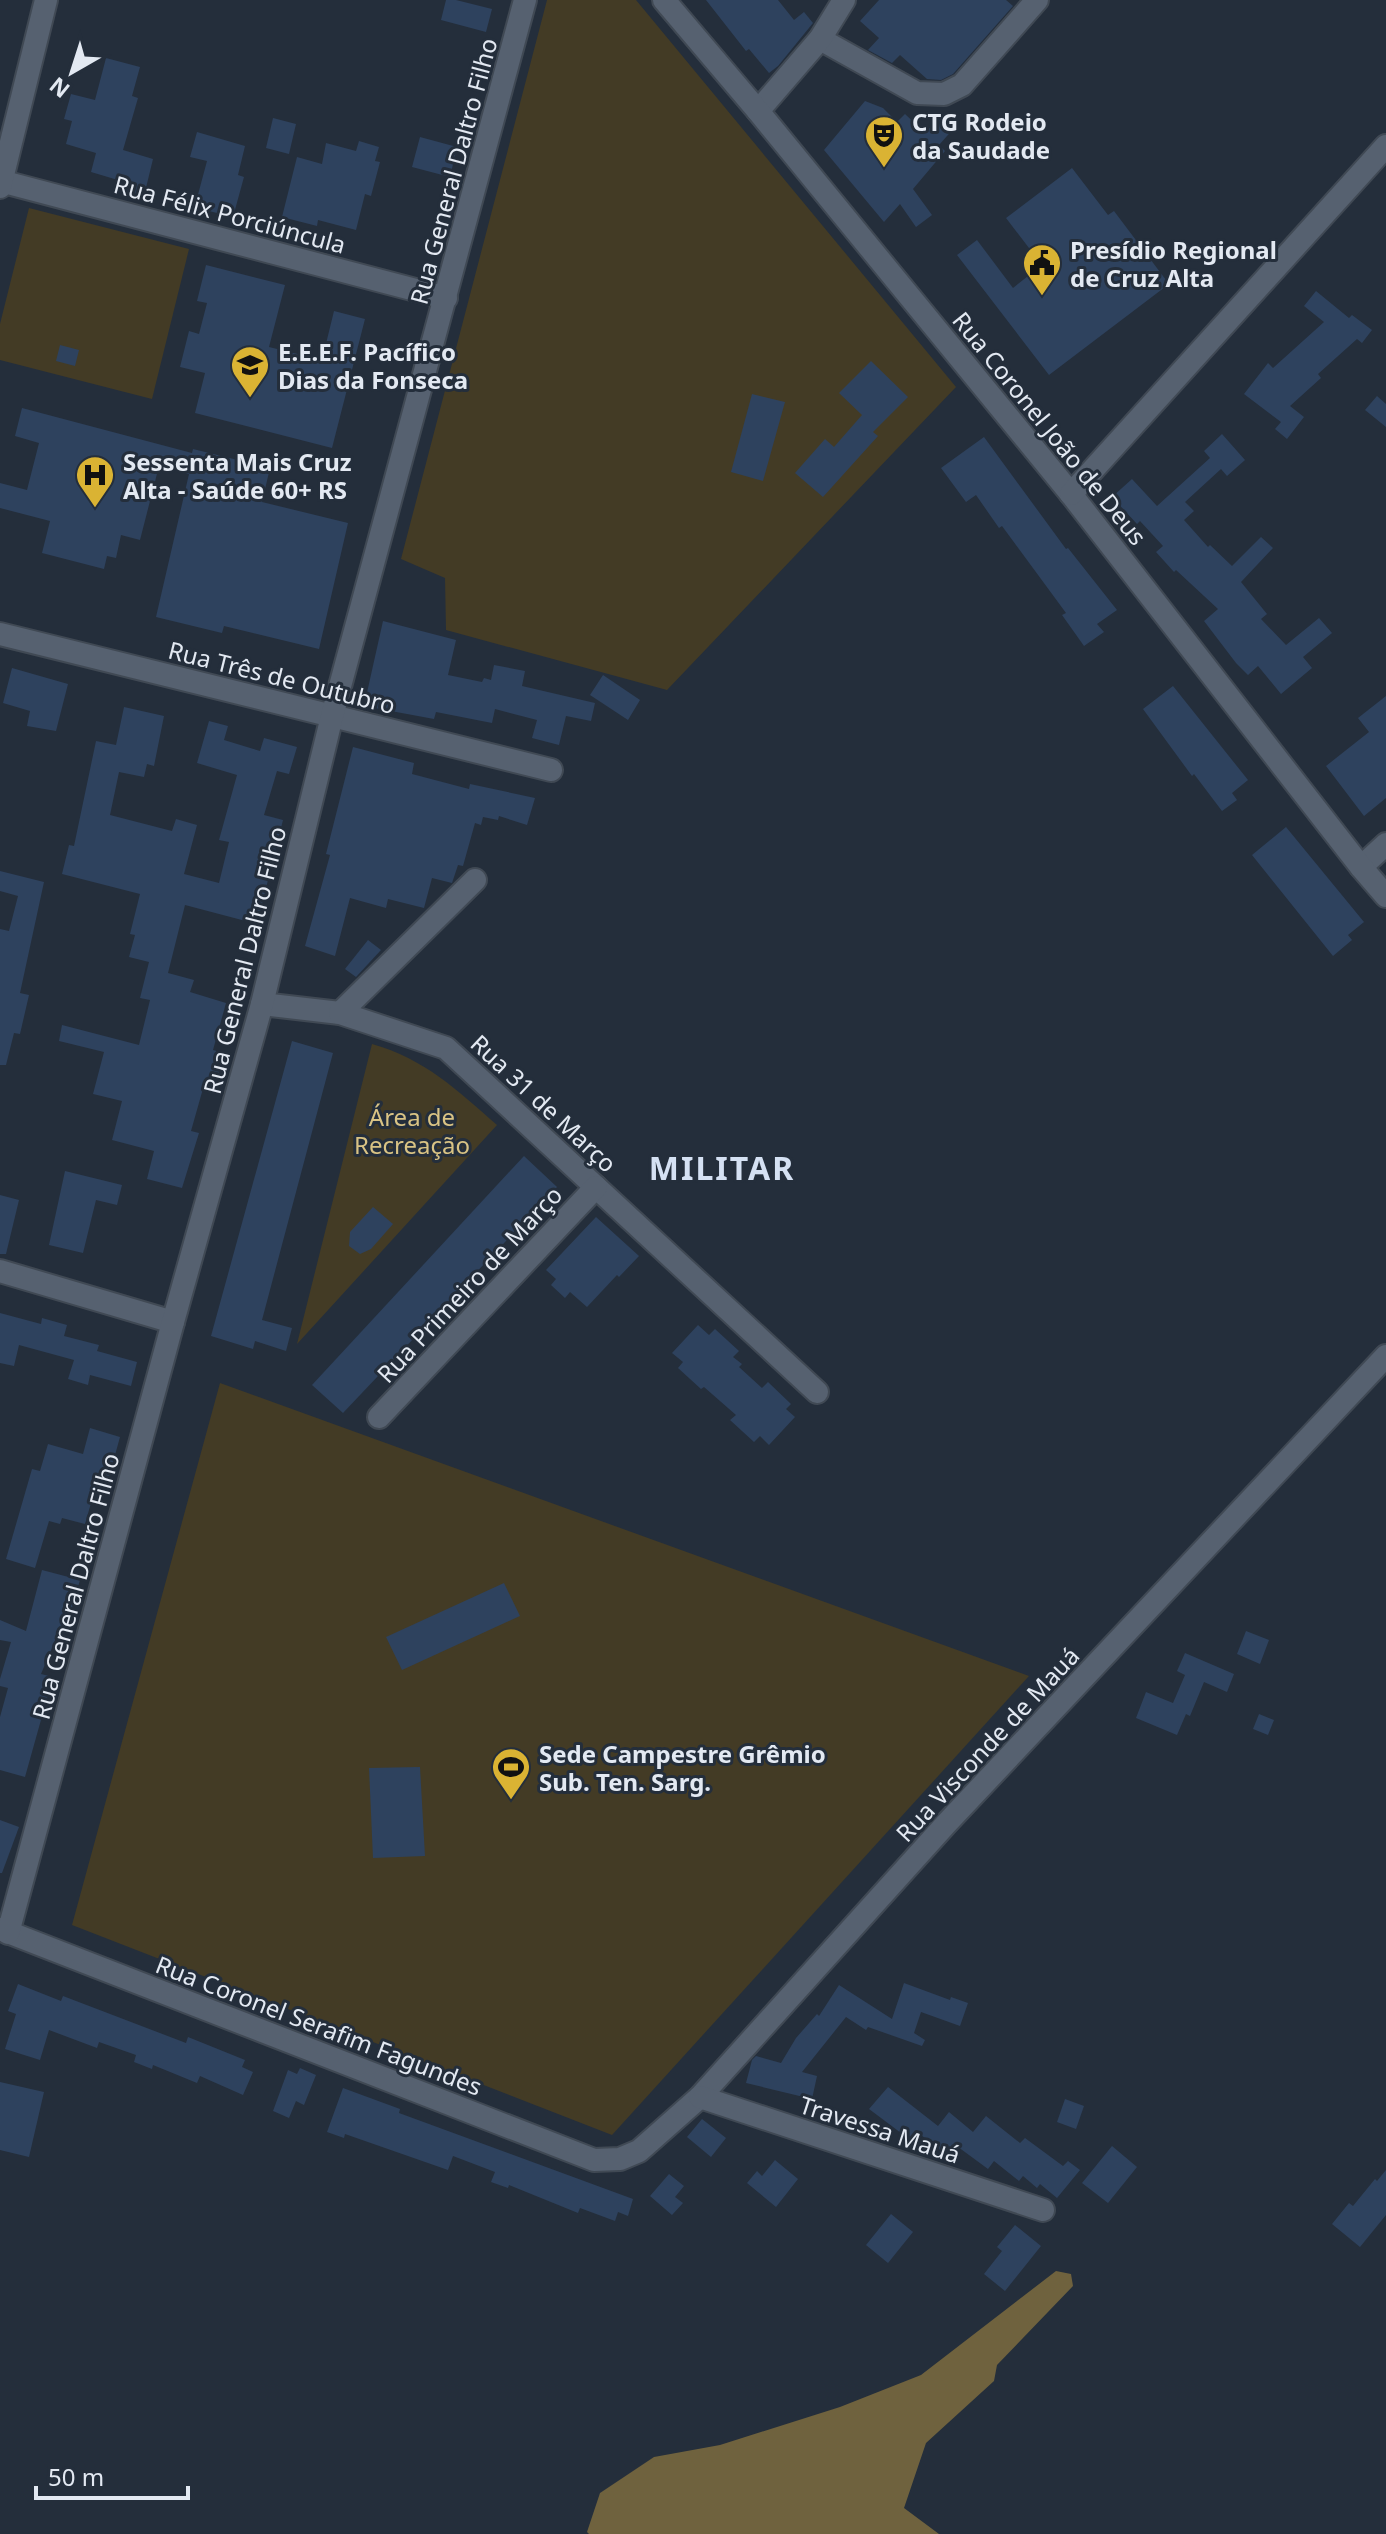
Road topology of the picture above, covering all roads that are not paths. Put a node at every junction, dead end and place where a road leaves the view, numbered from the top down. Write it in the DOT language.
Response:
graph roads {
  1 [pos="46,0"];
  2 [pos="525,0"];
  3 [pos="664,0"];
  4 [pos="843,0"];
  5 [pos="1037,0"];
  6 [pos="820,39"];
  7 [pos="758,111"];
  8 [pos="1386,146"];
  9 [pos="0,183"];
  10 [pos="446,298"];
  11 [pos="1071,494"];
  12 [pos="0,634"];
  13 [pos="332,716"];
  14 [pos="551,770"];
  15 [pos="1386,844"];
  16 [pos="1361,867"];
  17 [pos="475,880"];
  18 [pos="1386,896"];
  19 [pos="262,1004"];
  20 [pos="340,1013"];
  21 [pos="596,1187"];
  22 [pos="0,1271"];
  23 [pos="173,1322"];
  24 [pos="1386,1356"];
  25 [pos="817,1392"];
  26 [pos="379,1417"];
  27 [pos="4,1931"];
  28 [pos="700,2097"];
  29 [pos="620,2159"];
  30 [pos="1043,2210"];
  1 -- 9 [label="street"];
  2 -- 10 [label="street, Rua General Daltro Filho"];
  3 -- 7 [label="street, Rua Coronel João de Deus"];
  4 -- 6 [label="street"];
  5 -- 6 [label="street"];
  6 -- 7 [label="street"];
  7 -- 11 [label="street, Rua Coronel João de Deus"];
  8 -- 11 [label="street"];
  9 -- 10 [label="street, Rua Félix Porciúncula"];
  10 -- 13 [label="street, Rua General Daltro Filho"];
  11 -- 16 [label="street, Rua Coronel João de Deus"];
  12 -- 13 [label="street, Rua Três de Outubro"];
  13 -- 14 [label="street, Rua Três de Outubro"];
  13 -- 19 [label="street, Rua General Daltro Filho"];
  15 -- 16 [label="street"];
  16 -- 18 [label="street, Rua Coronel João de Deus"];
  17 -- 20 [label="street"];
  19 -- 20 [label="street, Rua 31 de Março"];
  19 -- 23 [label="street, Rua General Daltro Filho"];
  20 -- 21 [label="street, Rua 31 de Março"];
  21 -- 25 [label="street, Rua 31 de Março"];
  21 -- 26 [label="street, Rua Primeiro de Março"];
  22 -- 23 [label="street"];
  23 -- 27 [label="street, Rua General Daltro Filho"];
  24 -- 28 [label="street, Rua Visconde de Mauá"];
  27 -- 29 [label="street, Rua Coronel Serafim Fagundes"];
  28 -- 29 [label="street, Rua Visconde de Mauá"];
  28 -- 30 [label="street, Travessa Mauá"];
}
